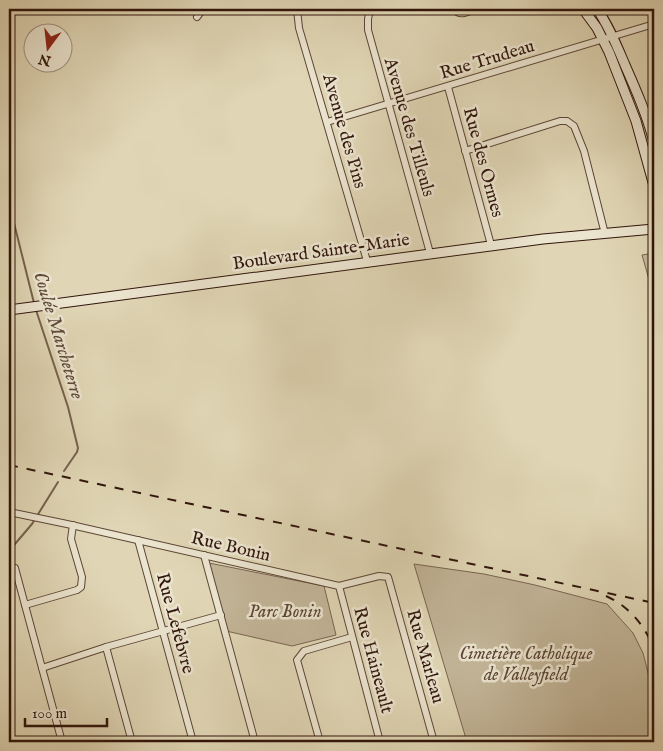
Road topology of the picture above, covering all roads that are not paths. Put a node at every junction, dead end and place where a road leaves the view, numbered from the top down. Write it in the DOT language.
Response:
graph roads {
  1 [pos="203,9"];
  2 [pos="297,9"];
  3 [pos="370,9"];
  4 [pos="454,9"];
  5 [pos="476,9"];
  6 [pos="583,9"];
  7 [pos="597,9"];
  8 [pos="197,17"];
  9 [pos="654,24"];
  10 [pos="613,37"];
  11 [pos="604,40"];
  12 [pos="448,87"];
  13 [pos="388,105"];
  14 [pos="327,122"];
  15 [pos="654,142"];
  16 [pos="465,150"];
  17 [pos="654,186"];
  18 [pos="654,229"];
  19 [pos="638,231"];
  20 [pos="605,234"];
  21 [pos="654,237"];
  22 [pos="491,246"];
  23 [pos="430,253"];
  24 [pos="367,261"];
  25 [pos="9,310"];
  26 [pos="9,512"];
  27 [pos="70,524"];
  28 [pos="138,540"];
  29 [pos="204,555"];
  30 [pos="15,568"];
  31 [pos="17,576"];
  32 [pos="388,577"];
  33 [pos="9,578"];
  34 [pos="339,586"];
  35 [pos="25,605"];
  36 [pos="221,615"];
  37 [pos="162,631"];
  38 [pos="352,637"];
  39 [pos="106,647"];
  40 [pos="42,668"];
  41 [pos="62,742"];
  42 [pos="132,742"];
  43 [pos="193,742"];
  44 [pos="255,742"];
  45 [pos="320,742"];
  46 [pos="380,742"];
  47 [pos="434,742"];
  1 -- 8 [label="street"];
  2 -- 14 [label="street, Avenue des Pins"];
  3 -- 13 [label="street, Avenue des Tilleuls"];
  4 -- 5 [label="street"];
  6 -- 11 [label="street"];
  7 -- 10 [label="street"];
  9 -- 10 [label="street, Rue Trudeau"];
  10 -- 11 [label="street, Rue Trudeau"];
  10 -- 15 [label="street"];
  11 -- 12 [label="street, Rue Trudeau"];
  11 -- 17 [label="street"];
  12 -- 13 [label="street, Rue Trudeau"];
  12 -- 16 [label="street, Rue des Ormes"];
  13 -- 14 [label="street, Rue Trudeau"];
  13 -- 23 [label="street, Avenue des Tilleuls"];
  14 -- 24 [label="street, Avenue des Pins"];
  16 -- 20 [label="street"];
  16 -- 22 [label="street, Rue des Ormes"];
  18 -- 19 [label="street, Boulevard Sainte-Marie"];
  19 -- 20 [label="street, Boulevard Sainte-Marie"];
  19 -- 21 [label="street, Boulevard Sainte-Marie"];
  20 -- 22 [label="street, Boulevard Sainte-Marie"];
  22 -- 23 [label="street, Boulevard Sainte-Marie"];
  23 -- 24 [label="street, Boulevard Sainte-Marie"];
  24 -- 25 [label="street, Boulevard Sainte-Marie"];
  26 -- 27 [label="street, Rue Bonin"];
  27 -- 28 [label="street, Rue Bonin"];
  27 -- 35 [label="street"];
  28 -- 29 [label="street, Rue Bonin"];
  28 -- 37 [label="street, Rue Lefebvre"];
  29 -- 34 [label="street, Rue Bonin"];
  29 -- 36 [label="street"];
  30 -- 31 [label="street"];
  31 -- 33 [label="street"];
  31 -- 35 [label="street"];
  32 -- 34 [label="street, Rue Bonin"];
  32 -- 47 [label="street, Rue Marleau"];
  34 -- 38 [label="street, Rue Haineault"];
  35 -- 40 [label="street"];
  36 -- 37 [label="street"];
  36 -- 44 [label="street"];
  37 -- 39 [label="street"];
  37 -- 43 [label="street, Rue Lefebvre"];
  38 -- 45 [label="street"];
  38 -- 46 [label="street, Rue Haineault"];
  39 -- 40 [label="street"];
  39 -- 42 [label="street"];
  40 -- 41 [label="street"];
}
